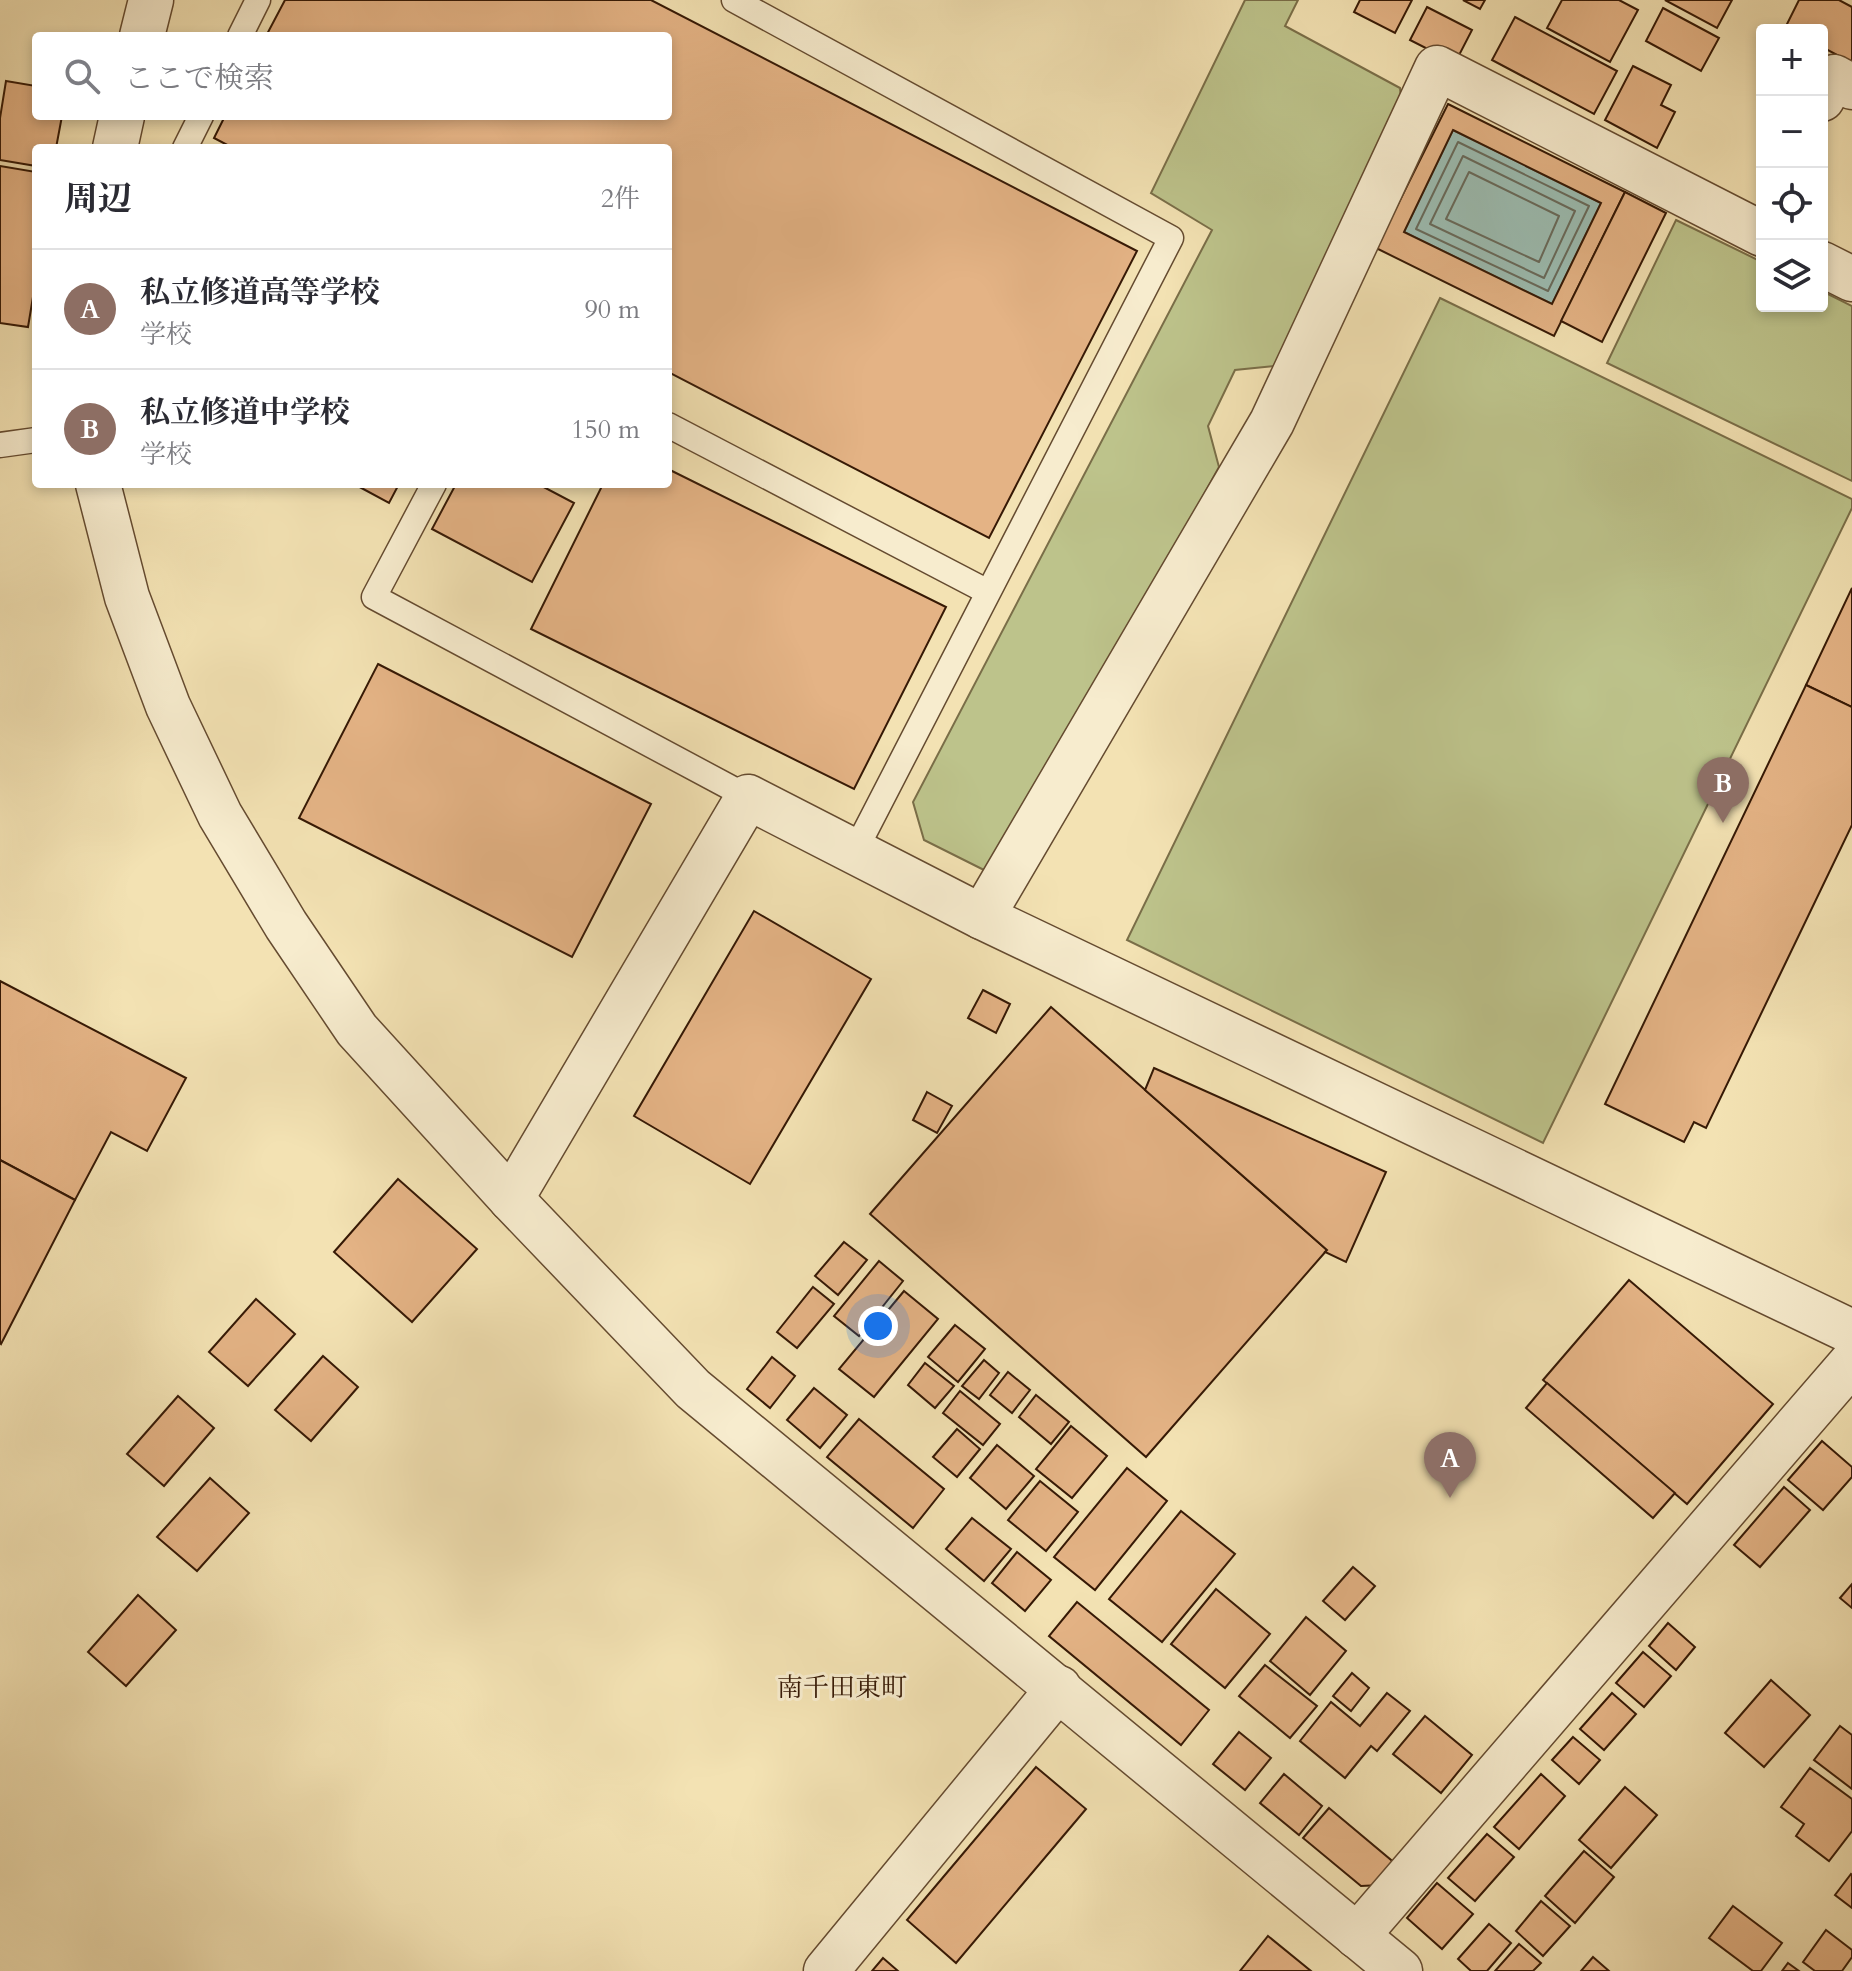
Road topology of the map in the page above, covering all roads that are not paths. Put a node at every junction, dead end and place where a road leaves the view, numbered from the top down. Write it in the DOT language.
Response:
graph roads {
  1 [pos="151,0"];
  2 [pos="258,0"];
  3 [pos="734,0"];
  4 [pos="143,32"];
  5 [pos="242,32"];
  6 [pos="1852,87"];
  7 [pos="1824,96"];
  8 [pos="199,120"];
  9 [pos="187,144"];
  10 [pos="1756,224"];
  11 [pos="1828,267"];
  12 [pos="1852,279"];
  13 [pos="672,427"];
  14 [pos="32,441"];
  15 [pos="0,445"];
  16 [pos="99,488"];
  17 [pos="432,488"];
  18 [pos="986,591"];
  19 [pos="748,797"];
  20 [pos="854,853"];
  21 [pos="982,917"];
  22 [pos="511,1199"];
  23 [pos="1852,1332"];
  24 [pos="1852,1362"];
  25 [pos="1059,1688"];
  26 [pos="1357,1936"];
  27 [pos="826,1971"];
  28 [pos="1400,1971"];
  1 -- 4 [label="street"];
  2 -- 5 [label="lane"];
  3 -- 18 [label="lane"];
  6 -- 7 [label="street"];
  8 -- 9 [label="lane"];
  10 -- 21 [label="street"];
  11 -- 12 [label="street"];
  13 -- 18 [label="lane"];
  14 -- 15 [label="lane"];
  16 -- 22 [label="street"];
  17 -- 19 [label="lane"];
  18 -- 20 [label="lane"];
  19 -- 20 [label="street"];
  19 -- 22 [label="street"];
  20 -- 21 [label="street"];
  21 -- 23 [label="street"];
  22 -- 25 [label="street"];
  24 -- 26 [label="street"];
  25 -- 26 [label="street"];
  25 -- 27 [label="street"];
  26 -- 28 [label="street"];
}
